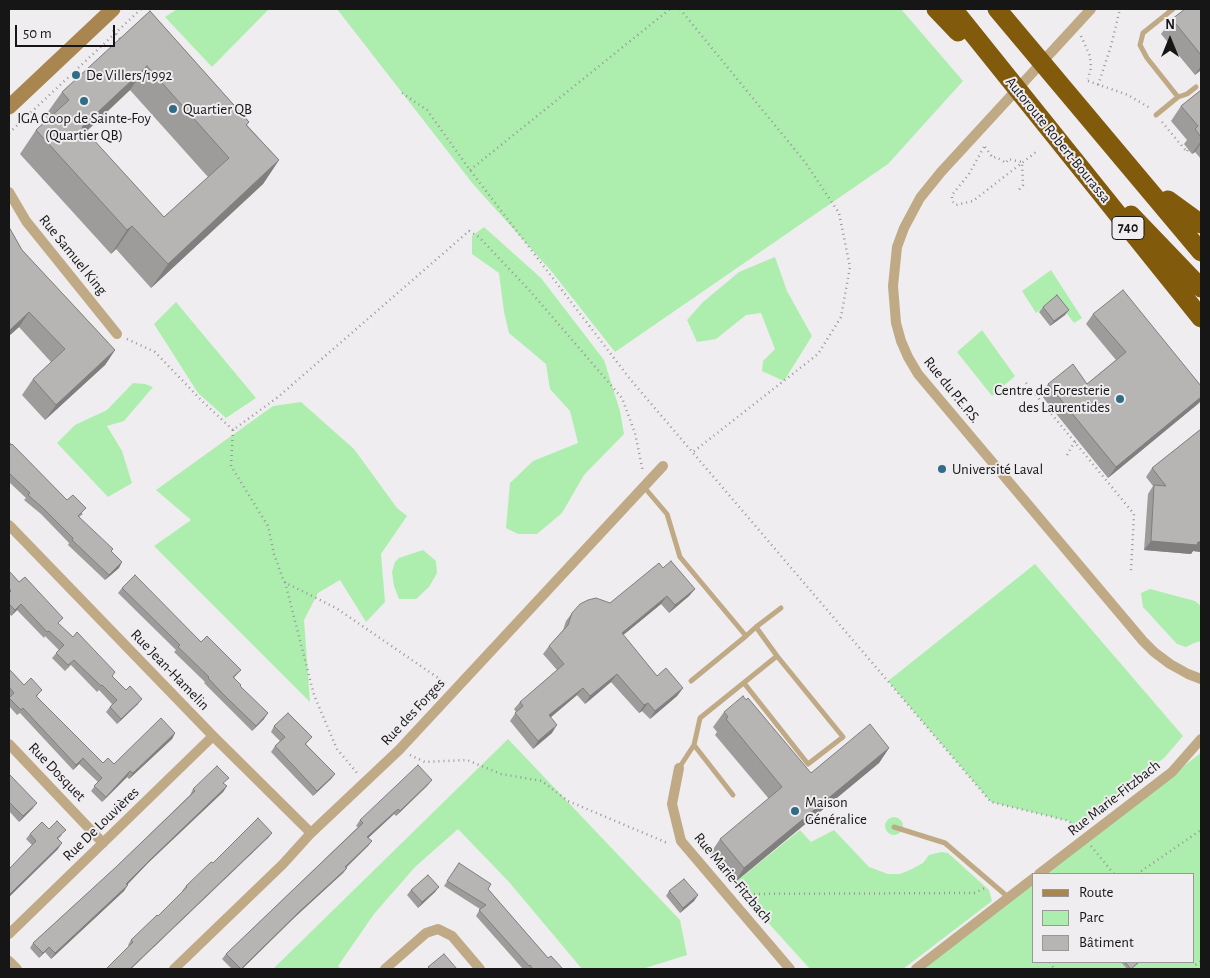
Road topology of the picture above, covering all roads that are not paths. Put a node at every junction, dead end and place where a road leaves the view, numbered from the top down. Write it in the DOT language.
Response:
graph roads {
  1 [pos="113,9"];
  2 [pos="936,9"];
  3 [pos="953,9"];
  4 [pos="998,9"];
  5 [pos="1091,9"];
  6 [pos="1173,9"];
  7 [pos="1196,86"];
  8 [pos="1178,97"];
  9 [pos="9,107"];
  10 [pos="1158,114"];
  11 [pos="1057,137"];
  12 [pos="1123,157"];
  13 [pos="9,192"];
  14 [pos="1201,224"];
  15 [pos="1201,252"];
  16 [pos="1201,288"];
  17 [pos="1201,318"];
  18 [pos="117,334"];
  19 [pos="663,466"];
  20 [pos="644,485"];
  21 [pos="9,525"];
  22 [pos="781,608"];
  23 [pos="756,628"];
  24 [pos="746,636"];
  25 [pos="777,656"];
  26 [pos="1201,679"];
  27 [pos="692,681"];
  28 [pos="744,684"];
  29 [pos="213,736"];
  30 [pos="1201,739"];
  31 [pos="9,744"];
  32 [pos="694,745"];
  33 [pos="679,768"];
  34 [pos="733,795"];
  35 [pos="894,827"];
  36 [pos="311,833"];
  37 [pos="103,843"];
  38 [pos="1040,873"];
  39 [pos="1032,880"];
  40 [pos="1009,898"];
  41 [pos="9,934"];
  42 [pos="9,961"];
  43 [pos="17,969"];
  44 [pos="174,969"];
  45 [pos="385,969"];
  46 [pos="480,969"];
  47 [pos="790,969"];
  48 [pos="916,969"];
  1 -- 9 [label="main road"];
  2 -- 11 [label="highway"];
  3 -- 11 [label="highway, Autoroute Robert-Bourassa / 740"];
  4 -- 12 [label="highway, 740"];
  5 -- 26 [label="street, Rue du P.E.P.S."];
  6 -- 8 [label="lane"];
  7 -- 8 [label="lane"];
  8 -- 10 [label="lane"];
  11 -- 16 [label="highway"];
  11 -- 17 [label="highway, Autoroute Robert-Bourassa / 740"];
  12 -- 14 [label="highway"];
  12 -- 15 [label="highway, 740"];
  13 -- 18 [label="street, Rue Samuel King"];
  19 -- 20 [label="street, Rue des Forges"];
  20 -- 24 [label="lane"];
  20 -- 36 [label="street, Rue des Forges"];
  21 -- 29 [label="street, Rue Jean-Hamelin"];
  22 -- 23 [label="lane"];
  23 -- 24 [label="lane"];
  23 -- 25 [label="lane"];
  24 -- 27 [label="lane"];
  25 -- 28 [label="lane"];
  25 -- 28 [label="lane"];
  28 -- 32 [label="lane"];
  29 -- 36 [label="street, Rue Jean-Hamelin"];
  29 -- 37 [label="street, Rue De Louvières"];
  30 -- 38 [label="street, Rue Marie-Fitzbach"];
  31 -- 37 [label="street, Rue Dosquet"];
  32 -- 33 [label="lane"];
  32 -- 34 [label="lane"];
  33 -- 47 [label="street, Rue Marie-Fitzbach"];
  35 -- 40 [label="lane"];
  36 -- 44 [label="street, Rue des Forges"];
  37 -- 41 [label="street, Rue De Louvières"];
  39 -- 40 [label="street"];
  40 -- 48 [label="street"];
  42 -- 43 [label="street"];
  45 -- 46 [label="street"];
}
